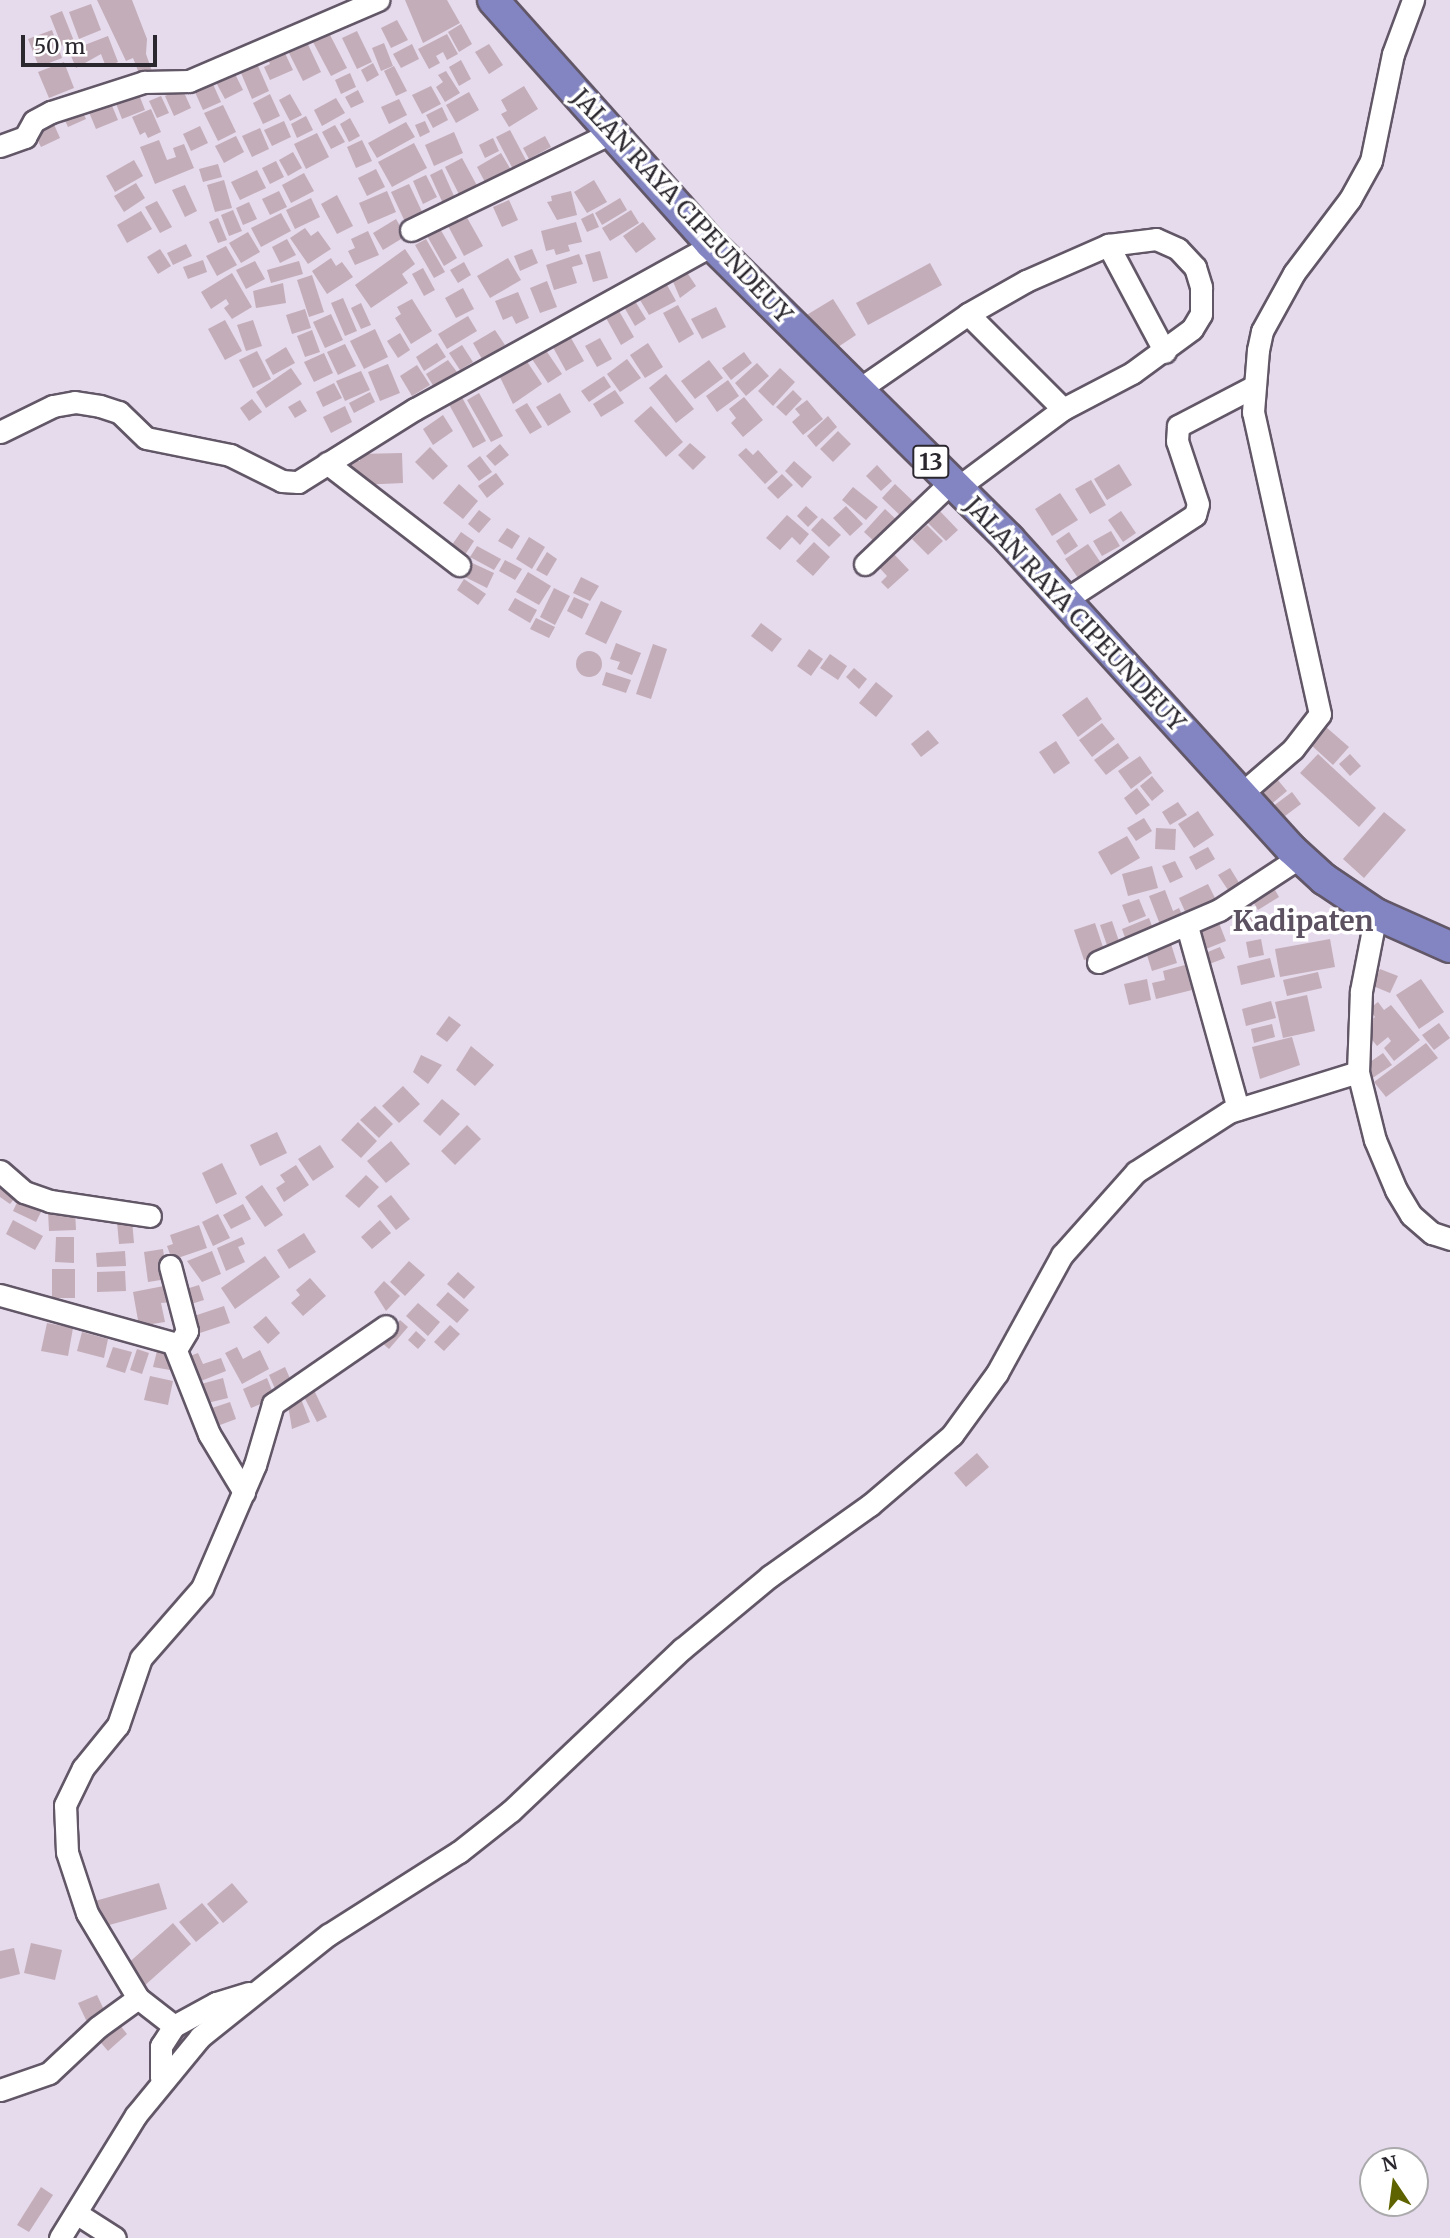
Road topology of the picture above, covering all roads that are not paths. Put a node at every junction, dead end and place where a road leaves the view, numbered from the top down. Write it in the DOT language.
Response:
graph roads {
  1 [pos="378,0"];
  2 [pos="493,0"];
  3 [pos="1413,0"];
  4 [pos="611,133"];
  5 [pos="0,146"];
  6 [pos="411,230"];
  7 [pos="712,244"];
  8 [pos="1108,245"];
  9 [pos="968,314"];
  10 [pos="1165,352"];
  11 [pos="1253,387"];
  12 [pos="858,390"];
  13 [pos="1063,409"];
  14 [pos="0,432"];
  15 [pos="327,463"];
  16 [pos="954,485"];
  17 [pos="865,564"];
  18 [pos="459,565"];
  19 [pos="1065,600"];
  20 [pos="1241,794"];
  21 [pos="1300,857"];
  22 [pos="1376,914"];
  23 [pos="1187,926"];
  24 [pos="1450,947"];
  25 [pos="1098,962"];
  26 [pos="1358,1072"];
  27 [pos="1238,1109"];
  28 [pos="0,1171"];
  29 [pos="150,1216"];
  30 [pos="1450,1239"];
  31 [pos="170,1266"];
  32 [pos="0,1295"];
  33 [pos="386,1326"];
  34 [pos="176,1349"];
  35 [pos="244,1492"];
  36 [pos="256,1992"];
  37 [pos="138,1998"];
  38 [pos="174,2026"];
  39 [pos="161,2078"];
  40 [pos="0,2090"];
  41 [pos="76,2213"];
  42 [pos="60,2238"];
  43 [pos="115,2238"];
  1 -- 5 [label="street"];
  2 -- 4 [label="highway, JALAN RAYA CIPEUNDEUY / 13"];
  3 -- 11 [label="street"];
  4 -- 6 [label="street"];
  4 -- 7 [label="highway, JALAN RAYA CIPEUNDEUY / 13"];
  7 -- 12 [label="highway, JALAN RAYA CIPEUNDEUY / 13"];
  7 -- 15 [label="street"];
  8 -- 9 [label="street"];
  8 -- 10 [label="street"];
  8 -- 10 [label="street"];
  9 -- 12 [label="street"];
  9 -- 13 [label="street"];
  10 -- 13 [label="street"];
  11 -- 19 [label="street"];
  11 -- 20 [label="street"];
  12 -- 16 [label="highway, JALAN RAYA CIPEUNDEUY / 13"];
  13 -- 16 [label="street"];
  14 -- 15 [label="street"];
  15 -- 18 [label="street"];
  16 -- 17 [label="street"];
  16 -- 19 [label="highway, JALAN RAYA CIPEUNDEUY / 13"];
  19 -- 20 [label="highway, JALAN RAYA CIPEUNDEUY / 13"];
  20 -- 21 [label="highway, JALAN RAYA CIPEUNDEUY / 13"];
  21 -- 22 [label="highway, JALAN RAYA CIPEUNDEUY / 13"];
  21 -- 23 [label="street"];
  22 -- 24 [label="highway, 13"];
  22 -- 26 [label="street"];
  23 -- 25 [label="street"];
  23 -- 27 [label="street"];
  26 -- 27 [label="street"];
  26 -- 30 [label="street"];
  27 -- 36 [label="street"];
  28 -- 29 [label="street"];
  31 -- 34 [label="street"];
  32 -- 34 [label="street"];
  33 -- 35 [label="street"];
  34 -- 35 [label="street"];
  35 -- 37 [label="street"];
  36 -- 38 [label="street"];
  36 -- 39 [label="street"];
  37 -- 38 [label="street"];
  37 -- 40 [label="street"];
  38 -- 39 [label="street"];
  39 -- 41 [label="street"];
  41 -- 42 [label="street"];
  41 -- 43 [label="street"];
}
